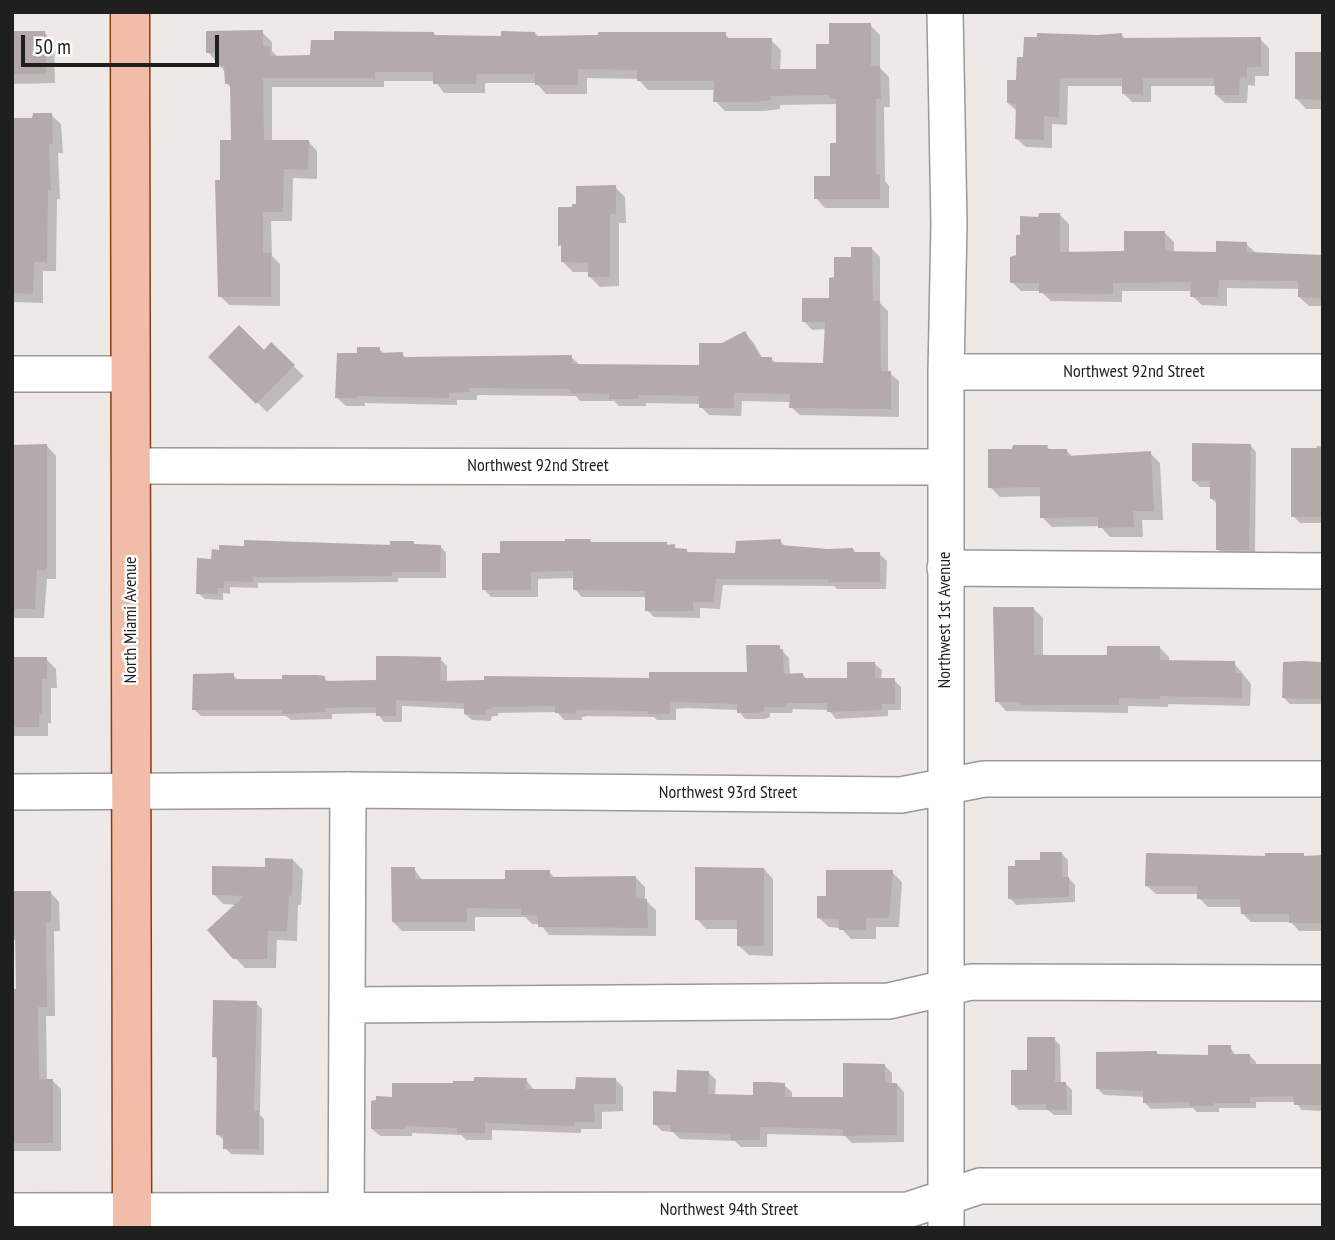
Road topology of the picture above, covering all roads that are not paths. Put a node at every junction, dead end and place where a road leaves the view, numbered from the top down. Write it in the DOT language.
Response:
graph roads {
  1 [pos="130,12"];
  2 [pos="945,12"];
  3 [pos="946,372"];
  4 [pos="1323,372"];
  5 [pos="12,374"];
  6 [pos="131,374"];
  7 [pos="131,466"];
  8 [pos="945,467"];
  9 [pos="946,568"];
  10 [pos="1323,571"];
  11 [pos="1323,779"];
  12 [pos="945,786"];
  13 [pos="348,790"];
  14 [pos="12,792"];
  15 [pos="131,792"];
  16 [pos="1323,983"];
  17 [pos="946,988"];
  18 [pos="347,1005"];
  19 [pos="1323,1186"];
  20 [pos="12,1211"];
  21 [pos="946,1212"];
  22 [pos="346,1218"];
  23 [pos="132,1219"];
  1 -- 6 [label="main road, North Miami Avenue"];
  2 -- 3 [label="street, Northwest 1st Avenue"];
  3 -- 4 [label="street, Northwest 92nd Street"];
  3 -- 8 [label="street, Northwest 1st Avenue"];
  5 -- 6 [label="street"];
  6 -- 7 [label="main road, North Miami Avenue"];
  7 -- 8 [label="street, Northwest 92nd Street"];
  7 -- 15 [label="main road, North Miami Avenue"];
  8 -- 9 [label="street, Northwest 1st Avenue"];
  9 -- 10 [label="street"];
  9 -- 12 [label="street, Northwest 1st Avenue"];
  11 -- 12 [label="street, Northwest 93rd Street"];
  12 -- 13 [label="street, Northwest 93rd Street"];
  12 -- 17 [label="street, Northwest 1st Avenue"];
  13 -- 15 [label="street, Northwest 93rd Street"];
  13 -- 18 [label="street"];
  14 -- 15 [label="street, Northwest 93rd Street"];
  15 -- 23 [label="main road, North Miami Avenue"];
  16 -- 17 [label="street"];
  17 -- 18 [label="street"];
  17 -- 21 [label="street, Northwest 1st Avenue"];
  18 -- 22 [label="street"];
  19 -- 21 [label="street, Northwest 94th Street"];
  20 -- 23 [label="street, Northwest 94th Street"];
  21 -- 22 [label="street, Northwest 94th Street"];
  22 -- 23 [label="street, Northwest 94th Street"];
}
